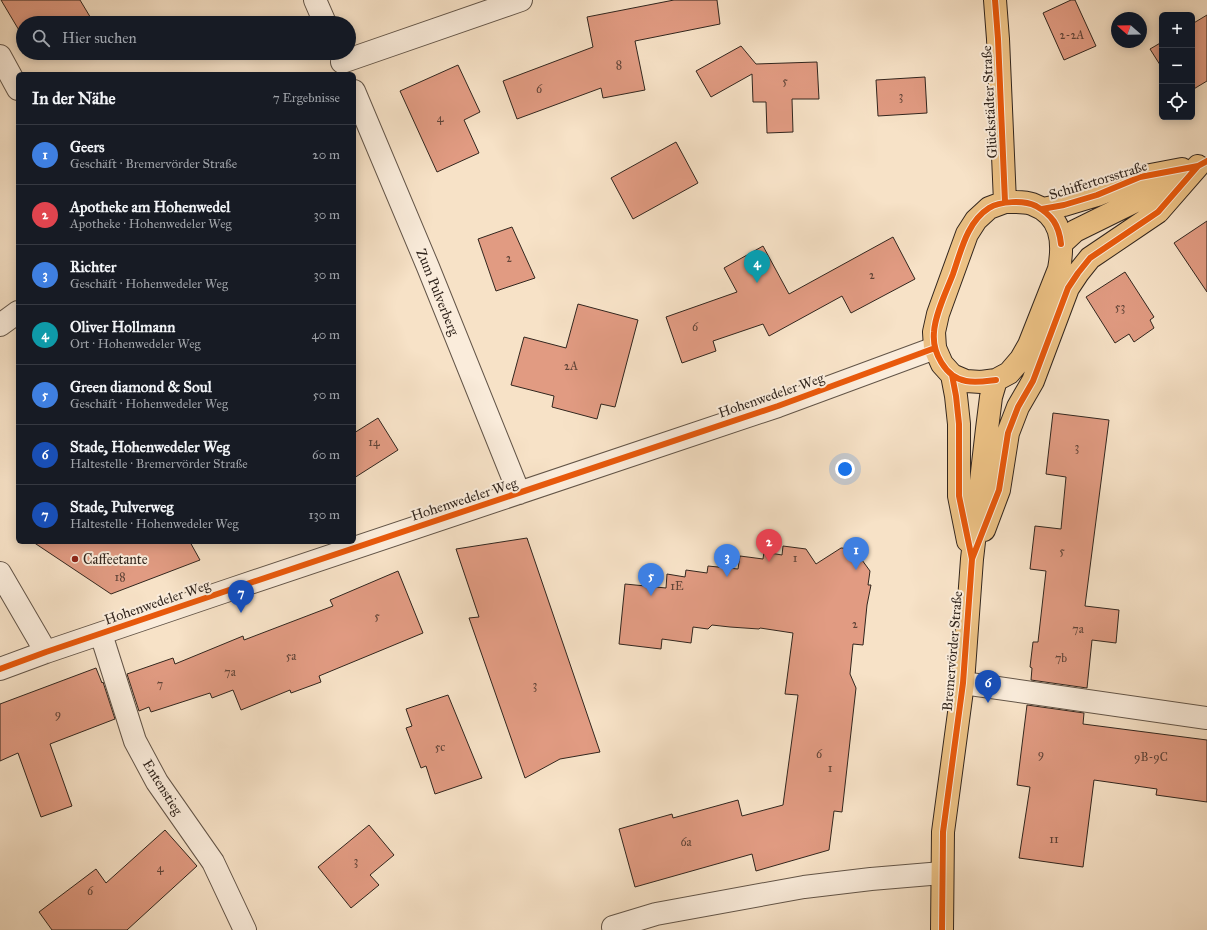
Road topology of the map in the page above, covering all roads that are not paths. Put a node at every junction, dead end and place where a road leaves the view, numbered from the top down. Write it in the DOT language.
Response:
graph roads {
  1 [pos="315,0"];
  2 [pos="521,0"];
  3 [pos="995,0"];
  4 [pos="322,16"];
  5 [pos="0,56"];
  6 [pos="356,58"];
  7 [pos="16,85"];
  8 [pos="356,96"];
  9 [pos="1203,164"];
  10 [pos="1005,202"];
  11 [pos="1042,209"];
  12 [pos="1061,244"];
  13 [pos="16,313"];
  14 [pos="0,325"];
  15 [pos="935,348"];
  16 [pos="952,375"];
  17 [pos="996,380"];
  18 [pos="519,493"];
  19 [pos="972,560"];
  20 [pos="0,573"];
  21 [pos="101,634"];
  22 [pos="46,652"];
  23 [pos="0,669"];
  24 [pos="963,683"];
  25 [pos="1207,718"];
  26 [pos="942,873"];
  27 [pos="612,927"];
  28 [pos="246,930"];
  29 [pos="942,930"];
  1 -- 4 [label="street"];
  2 -- 6 [label="street"];
  3 -- 10 [label="main road, Glückstädter Straße"];
  5 -- 7 [label="street"];
  8 -- 18 [label="street, Zum Pulverberg"];
  9 -- 11 [label="main road, Schiffertorsstraße"];
  9 -- 12 [label="main road, Schiffertorsstraße"];
  9 -- 19 [label="main road"];
  10 -- 11 [label="main road"];
  10 -- 15 [label="main road"];
  11 -- 12 [label="main road"];
  12 -- 17 [label="main road"];
  13 -- 14 [label="street"];
  15 -- 16 [label="main road"];
  15 -- 18 [label="street, Hohenwedeler Weg"];
  16 -- 17 [label="main road"];
  16 -- 19 [label="main road, Bremervörder Straße"];
  17 -- 19 [label="main road, Bremervörder Straße"];
  18 -- 21 [label="street, Hohenwedeler Weg"];
  19 -- 24 [label="main road, Bremervörder Straße"];
  20 -- 22 [label="street"];
  21 -- 22 [label="street, Hohenwedeler Weg"];
  21 -- 28 [label="street, Entenstieg"];
  22 -- 23 [label="street, Hohenwedeler Weg"];
  24 -- 25 [label="street"];
  24 -- 26 [label="main road, Bremervörder Straße"];
  26 -- 27 [label="street"];
  26 -- 29 [label="main road, Bremervörder Straße"];
}
